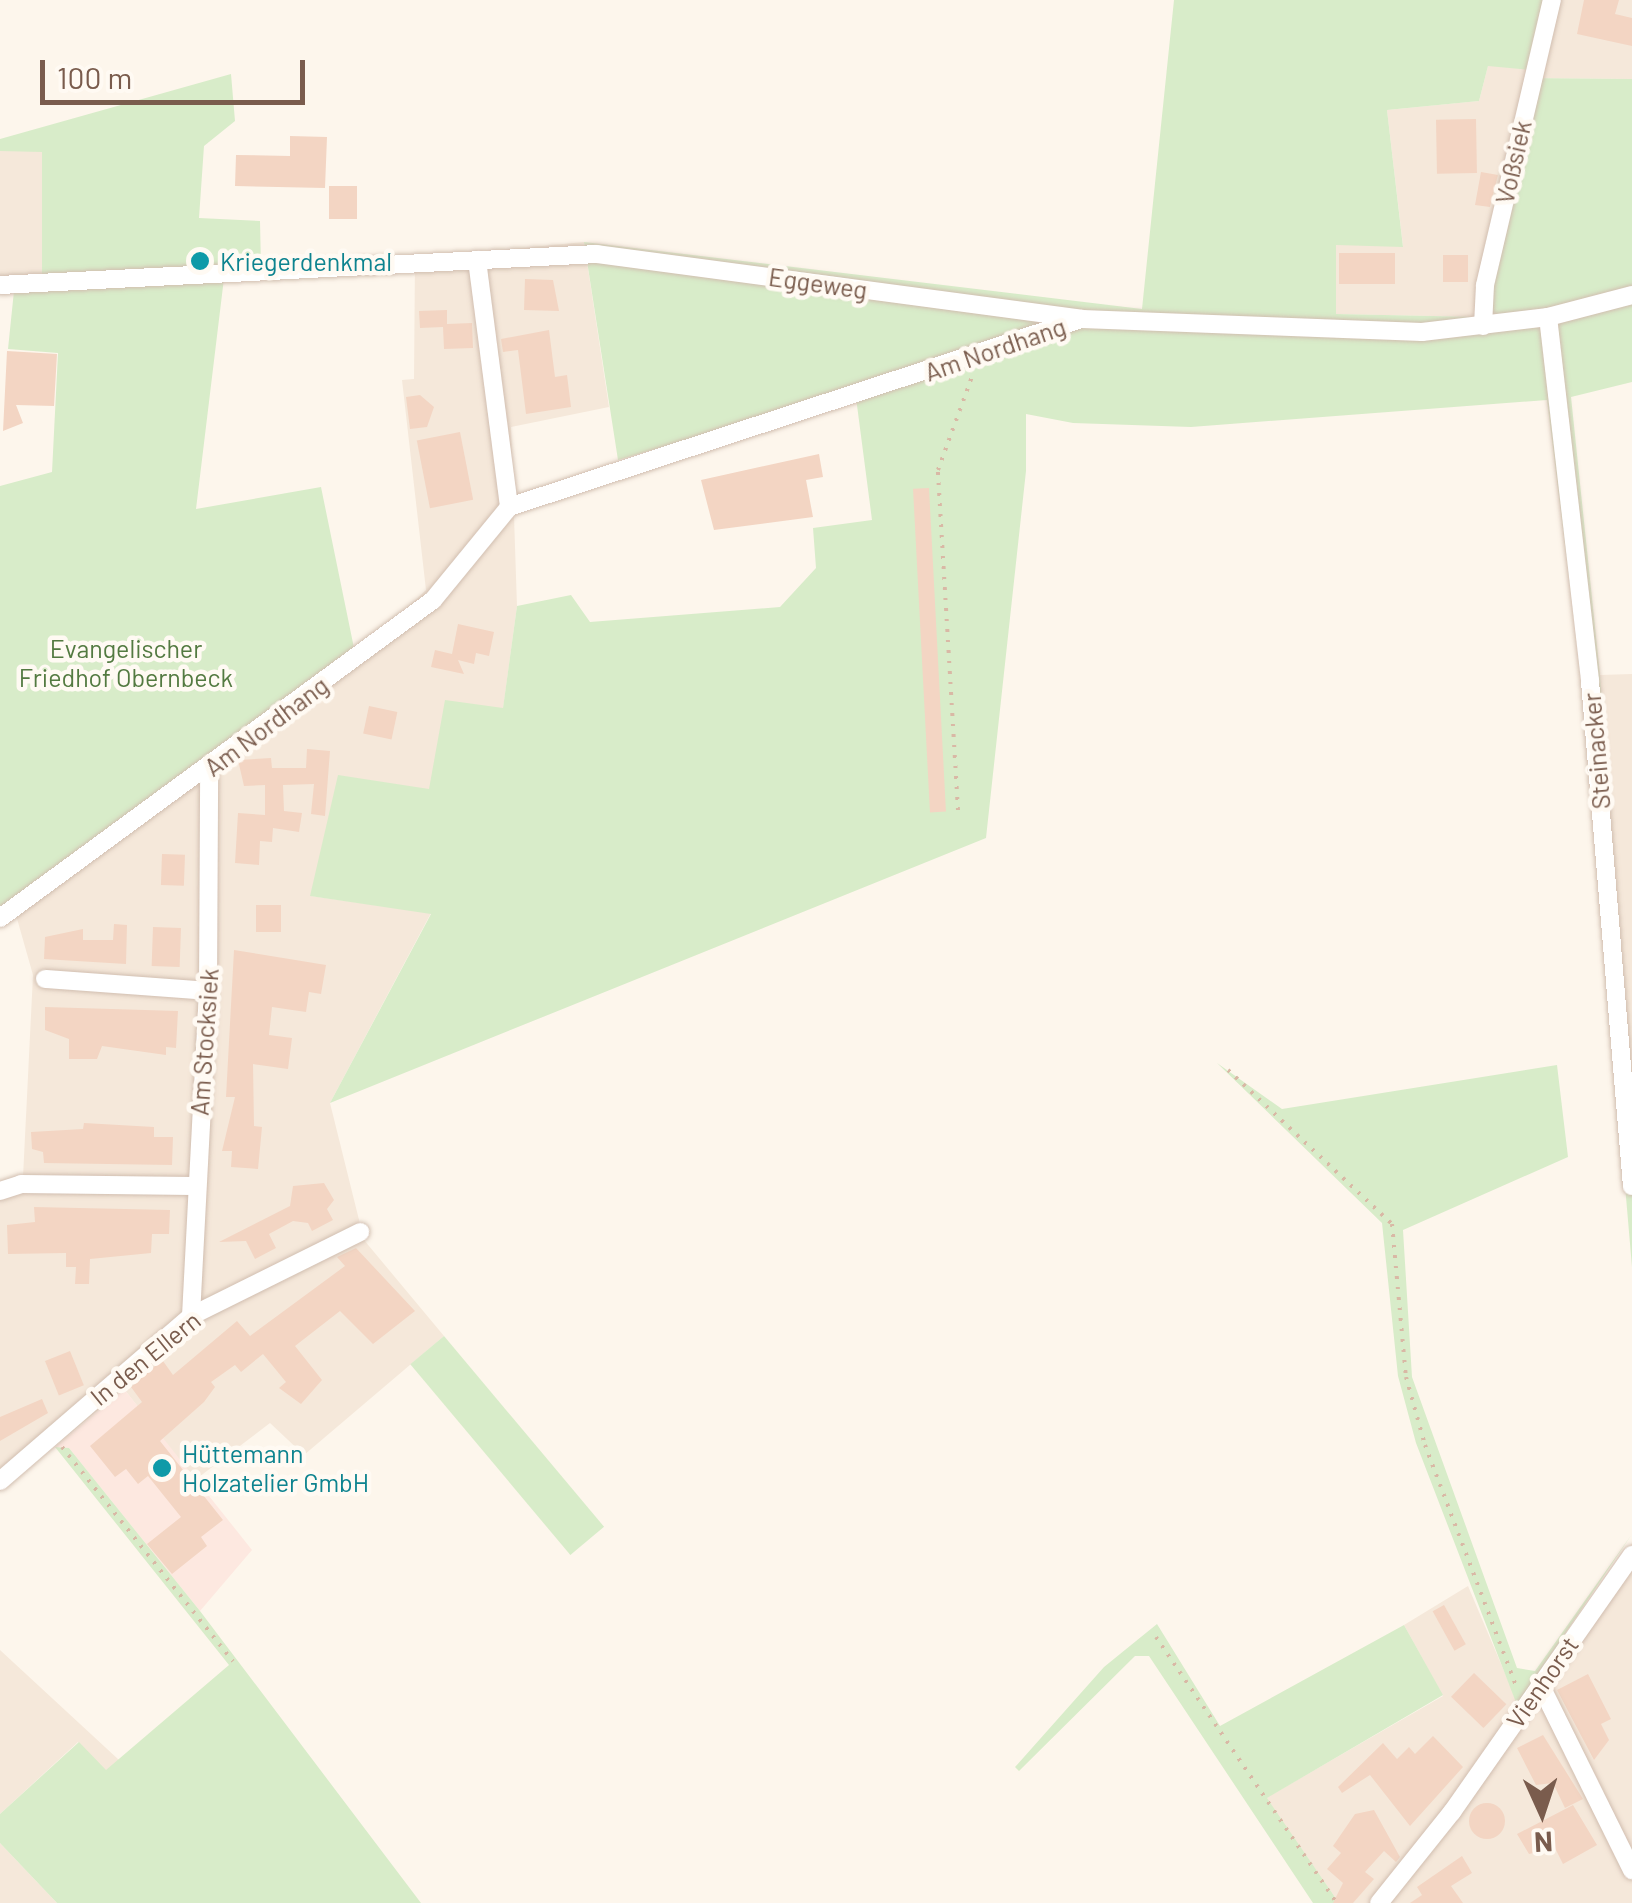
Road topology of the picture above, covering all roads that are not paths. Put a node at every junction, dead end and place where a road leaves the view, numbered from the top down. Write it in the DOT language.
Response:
graph roads {
  1 [pos="1552,0"];
  2 [pos="477,260"];
  3 [pos="0,285"];
  4 [pos="1632,296"];
  5 [pos="1548,317"];
  6 [pos="1082,318"];
  7 [pos="1483,326"];
  8 [pos="509,507"];
  9 [pos="209,770"];
  10 [pos="0,918"];
  11 [pos="44,980"];
  12 [pos="208,991"];
  13 [pos="193,1186"];
  14 [pos="1632,1186"];
  15 [pos="0,1191"];
  16 [pos="360,1232"];
  17 [pos="191,1316"];
  18 [pos="2,1475"];
  19 [pos="1632,1555"];
  20 [pos="1540,1684"];
  21 [pos="1632,1870"];
  22 [pos="1378,1903"];
  1 -- 7 [label="street, Voßsiek"];
  2 -- 3 [label="street, Eggeweg"];
  2 -- 6 [label="street, Eggeweg"];
  2 -- 8 [label="street"];
  4 -- 5 [label="street, Eggeweg"];
  5 -- 7 [label="street, Eggeweg"];
  5 -- 14 [label="street, Steinacker"];
  6 -- 7 [label="street, Eggeweg"];
  6 -- 8 [label="street, Am Nordhang"];
  8 -- 9 [label="street, Am Nordhang"];
  9 -- 10 [label="street, Am Nordhang"];
  9 -- 12 [label="street, Am Stocksiek"];
  11 -- 12 [label="street"];
  12 -- 13 [label="street, Am Stocksiek"];
  13 -- 15 [label="street"];
  13 -- 17 [label="street, Am Stocksiek"];
  16 -- 17 [label="street, In den Ellern"];
  17 -- 18 [label="street, In den Ellern"];
  19 -- 20 [label="street, Vienhorst"];
  20 -- 21 [label="street"];
  20 -- 22 [label="street, Vienhorst"];
}
